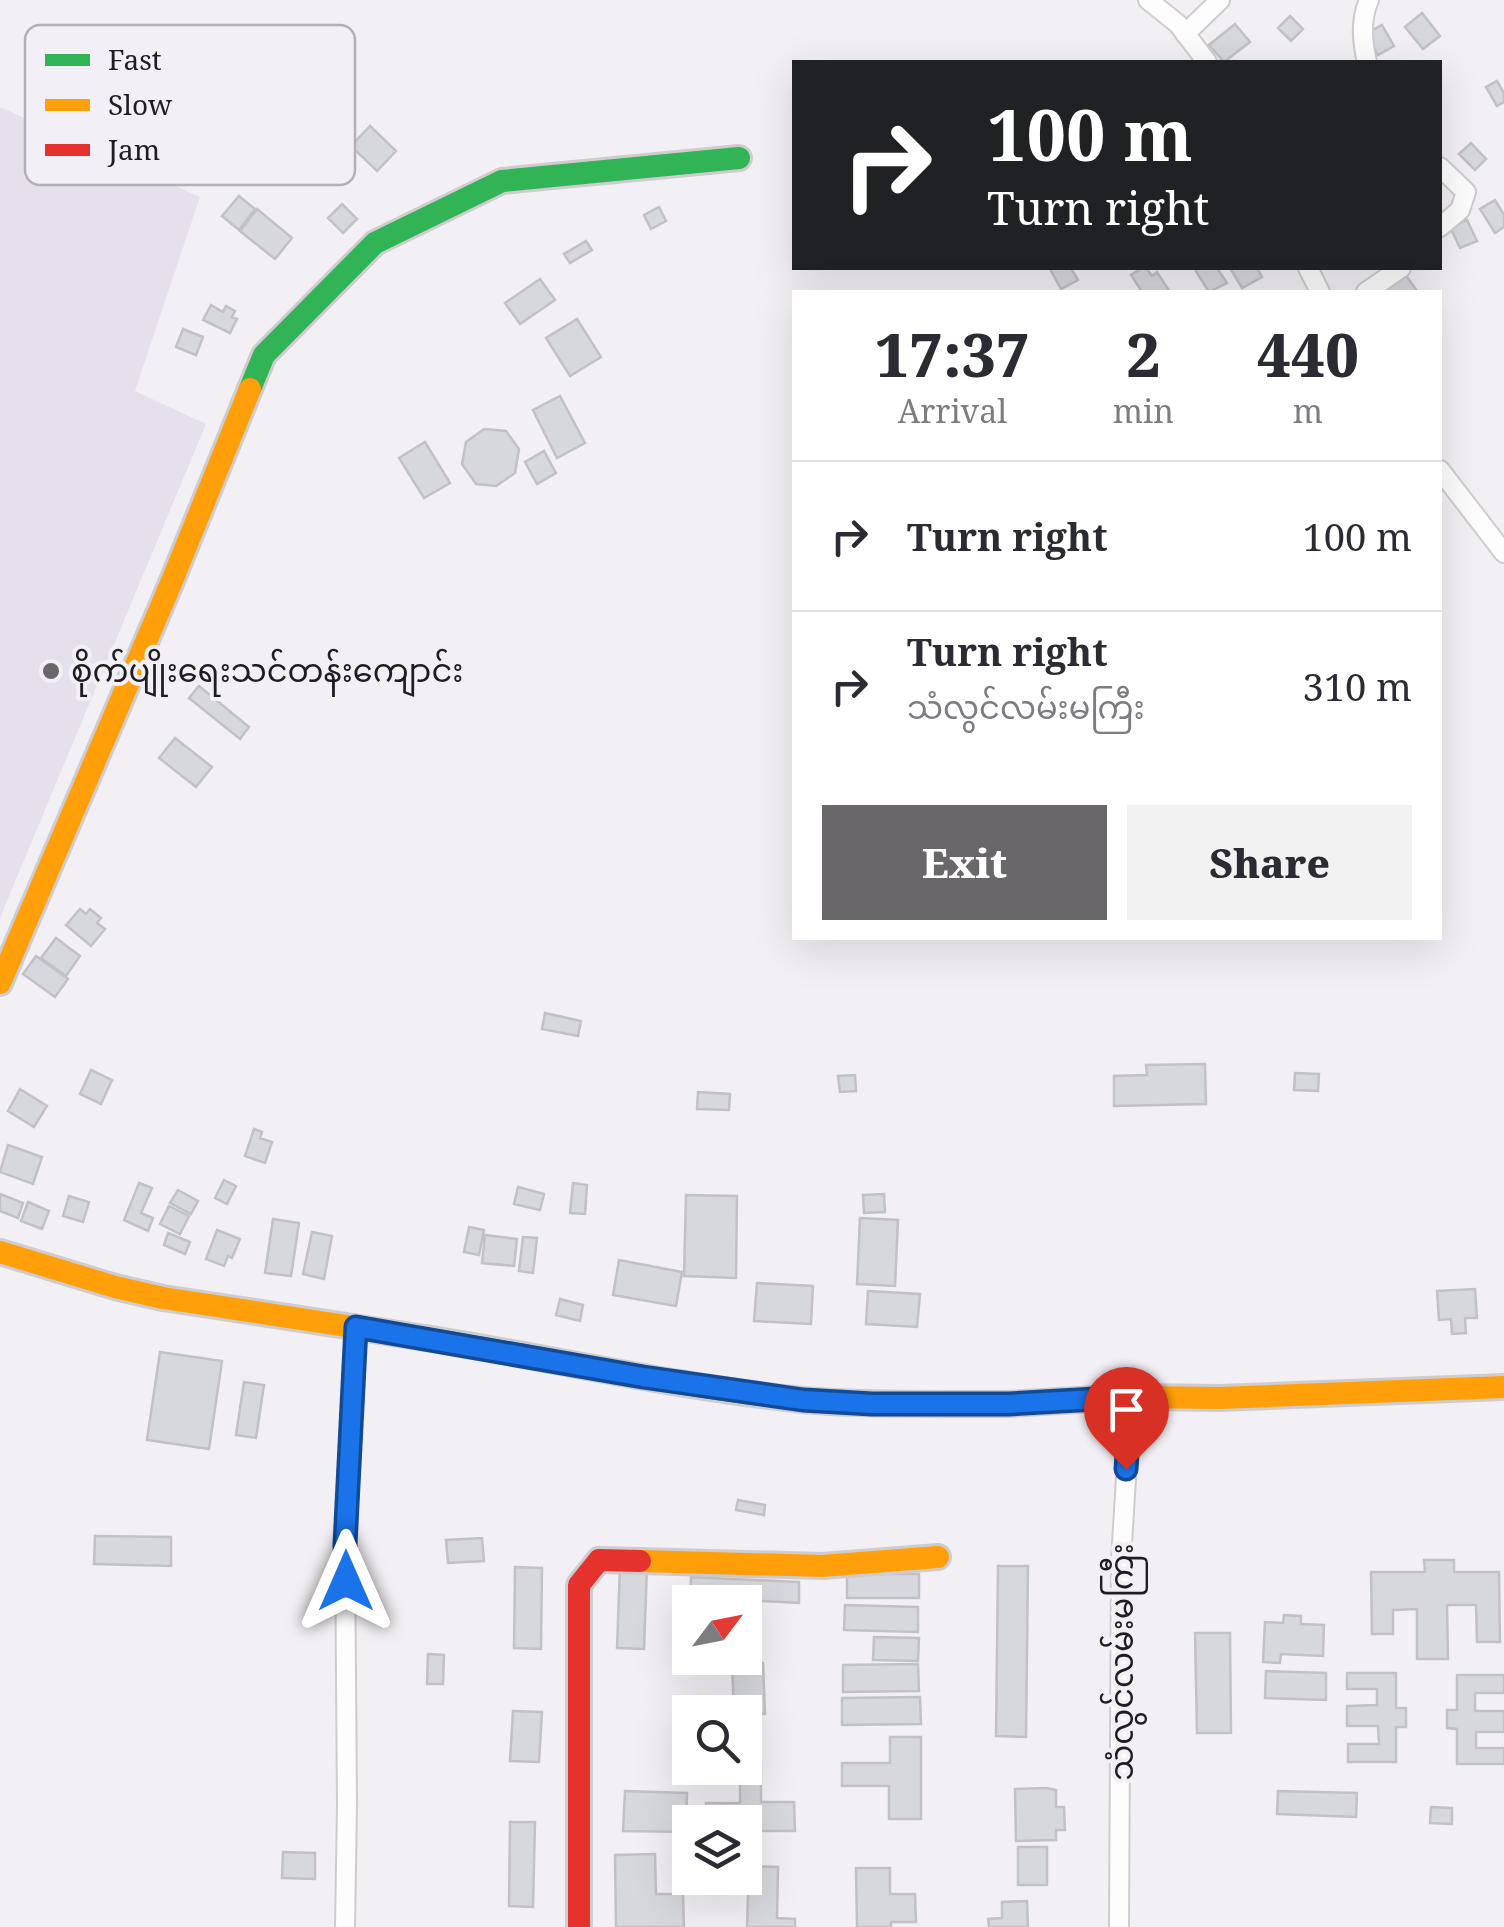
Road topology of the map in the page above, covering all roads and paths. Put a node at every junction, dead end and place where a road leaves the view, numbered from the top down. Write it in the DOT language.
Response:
graph roads {
  1 [pos="1148,0"];
  2 [pos="1220,0"];
  3 [pos="1369,0"];
  4 [pos="1186,34"];
  5 [pos="1206,60"];
  6 [pos="1367,60"];
  7 [pos="739,158"];
  8 [pos="1442,169"];
  9 [pos="1442,226"];
  10 [pos="1397,270"];
  11 [pos="1369,290"];
  12 [pos="1442,473"];
  13 [pos="1504,554"];
  14 [pos="0,984"];
  15 [pos="0,1252"];
  16 [pos="356,1327"];
  17 [pos="1504,1387"];
  18 [pos="1131,1397"];
  19 [pos="938,1557"];
  20 [pos="345,1927"];
  21 [pos="580,1927"];
  22 [pos="1119,1927"];
  1 -- 4 [label="street"];
  2 -- 4 [label="street"];
  3 -- 6 [label="street"];
  4 -- 5 [label="street"];
  7 -- 14 [label="main road"];
  8 -- 9 [label="street"];
  10 -- 11 [label="street"];
  12 -- 13 [label="street"];
  15 -- 16 [label="main road"];
  16 -- 18 [label="main road"];
  16 -- 20 [label="street"];
  17 -- 18 [label="main road"];
  18 -- 22 [label="street, သံလွင်လမ်းမကြီး"];
  19 -- 21 [label="main road"];
}
